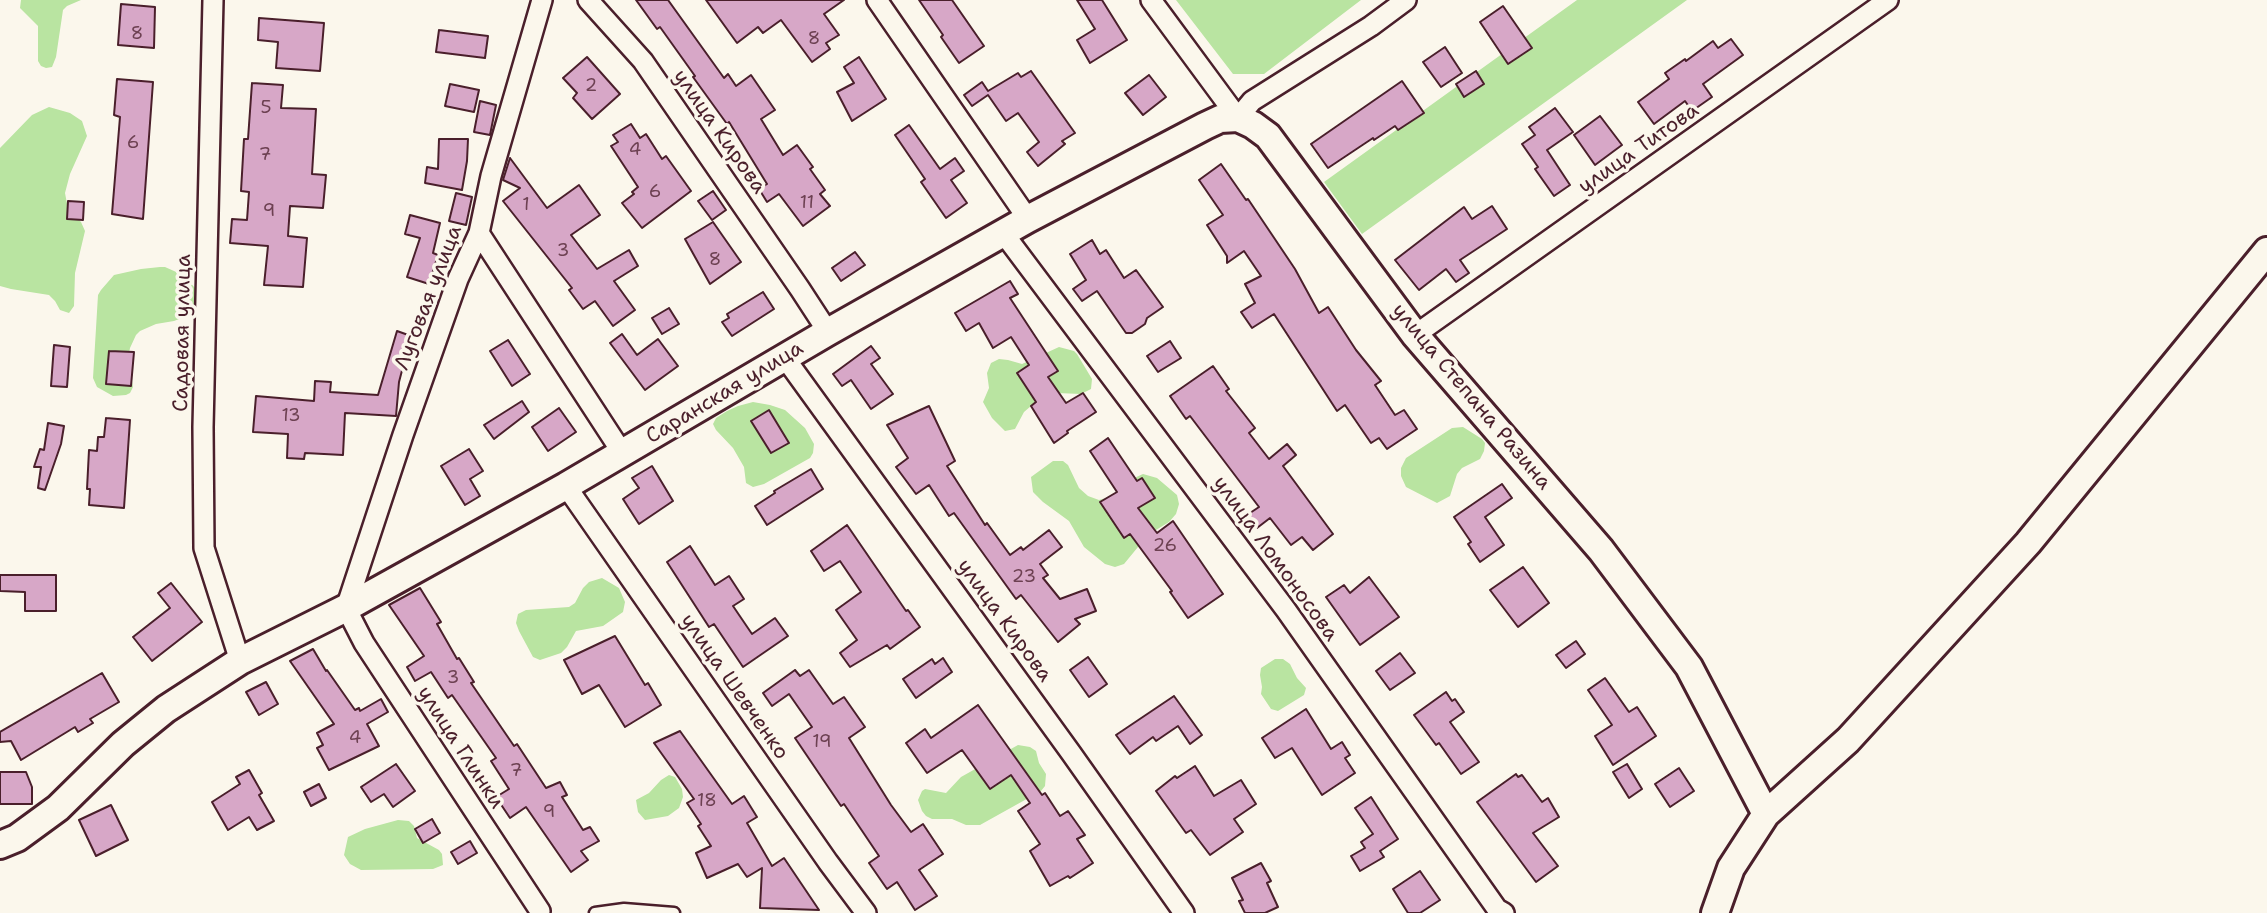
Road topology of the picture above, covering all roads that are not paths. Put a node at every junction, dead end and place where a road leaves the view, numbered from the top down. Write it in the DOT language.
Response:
graph roads {
  1 [pos="213,0"];
  2 [pos="542,0"];
  3 [pos="588,0"];
  4 [pos="877,0"];
  5 [pos="1151,0"];
  6 [pos="1406,0"];
  7 [pos="1888,0"];
  8 [pos="1238,118"];
  9 [pos="1028,219"];
  10 [pos="479,233"];
  11 [pos="1004,234"];
  12 [pos="2267,251"];
  13 [pos="828,332"];
  14 [pos="1415,335"];
  15 [pos="785,358"];
  16 [pos="623,454"];
  17 [pos="566,486"];
  18 [pos="346,608"];
  19 [pos="240,661"];
  20 [pos="1766,814"];
  21 [pos="0,845"];
  22 [pos="542,912"];
  23 [pos="595,913"];
  24 [pos="674,913"];
  25 [pos="866,913"];
  26 [pos="1184,913"];
  27 [pos="1504,913"];
  28 [pos="1715,913"];
  1 -- 19 [label="street, Садовая улица"];
  2 -- 10 [label="street, Луговая улица"];
  3 -- 13 [label="street, улица Кирова"];
  4 -- 9 [label="street"];
  5 -- 8 [label="street, улица Степана Разина"];
  6 -- 8 [label="street, Саранская улица"];
  7 -- 14 [label="street, улица Титова"];
  8 -- 9 [label="street, Саранская улица"];
  8 -- 14 [label="street, улица Степана Разина"];
  9 -- 11 [label="street, Саранская улица"];
  10 -- 16 [label="street"];
  10 -- 18 [label="street, Луговая улица"];
  11 -- 13 [label="street, Саранская улица"];
  11 -- 27 [label="street, улица Ломоносова"];
  12 -- 20 [label="street"];
  13 -- 15 [label="street, Саранская улица"];
  14 -- 20 [label="street, улица Степана Разина"];
  15 -- 16 [label="street, Саранская улица"];
  15 -- 26 [label="street, улица Кирова"];
  16 -- 17 [label="street, Саранская улица"];
  17 -- 18 [label="street, Саранская улица"];
  17 -- 25 [label="street, улица Шевченко"];
  18 -- 19 [label="street, Саранская улица"];
  18 -- 22 [label="street, улица Глинки"];
  19 -- 21 [label="street, Саранская улица"];
  20 -- 28 [label="street"];
  23 -- 24 [label="lane"];
}
